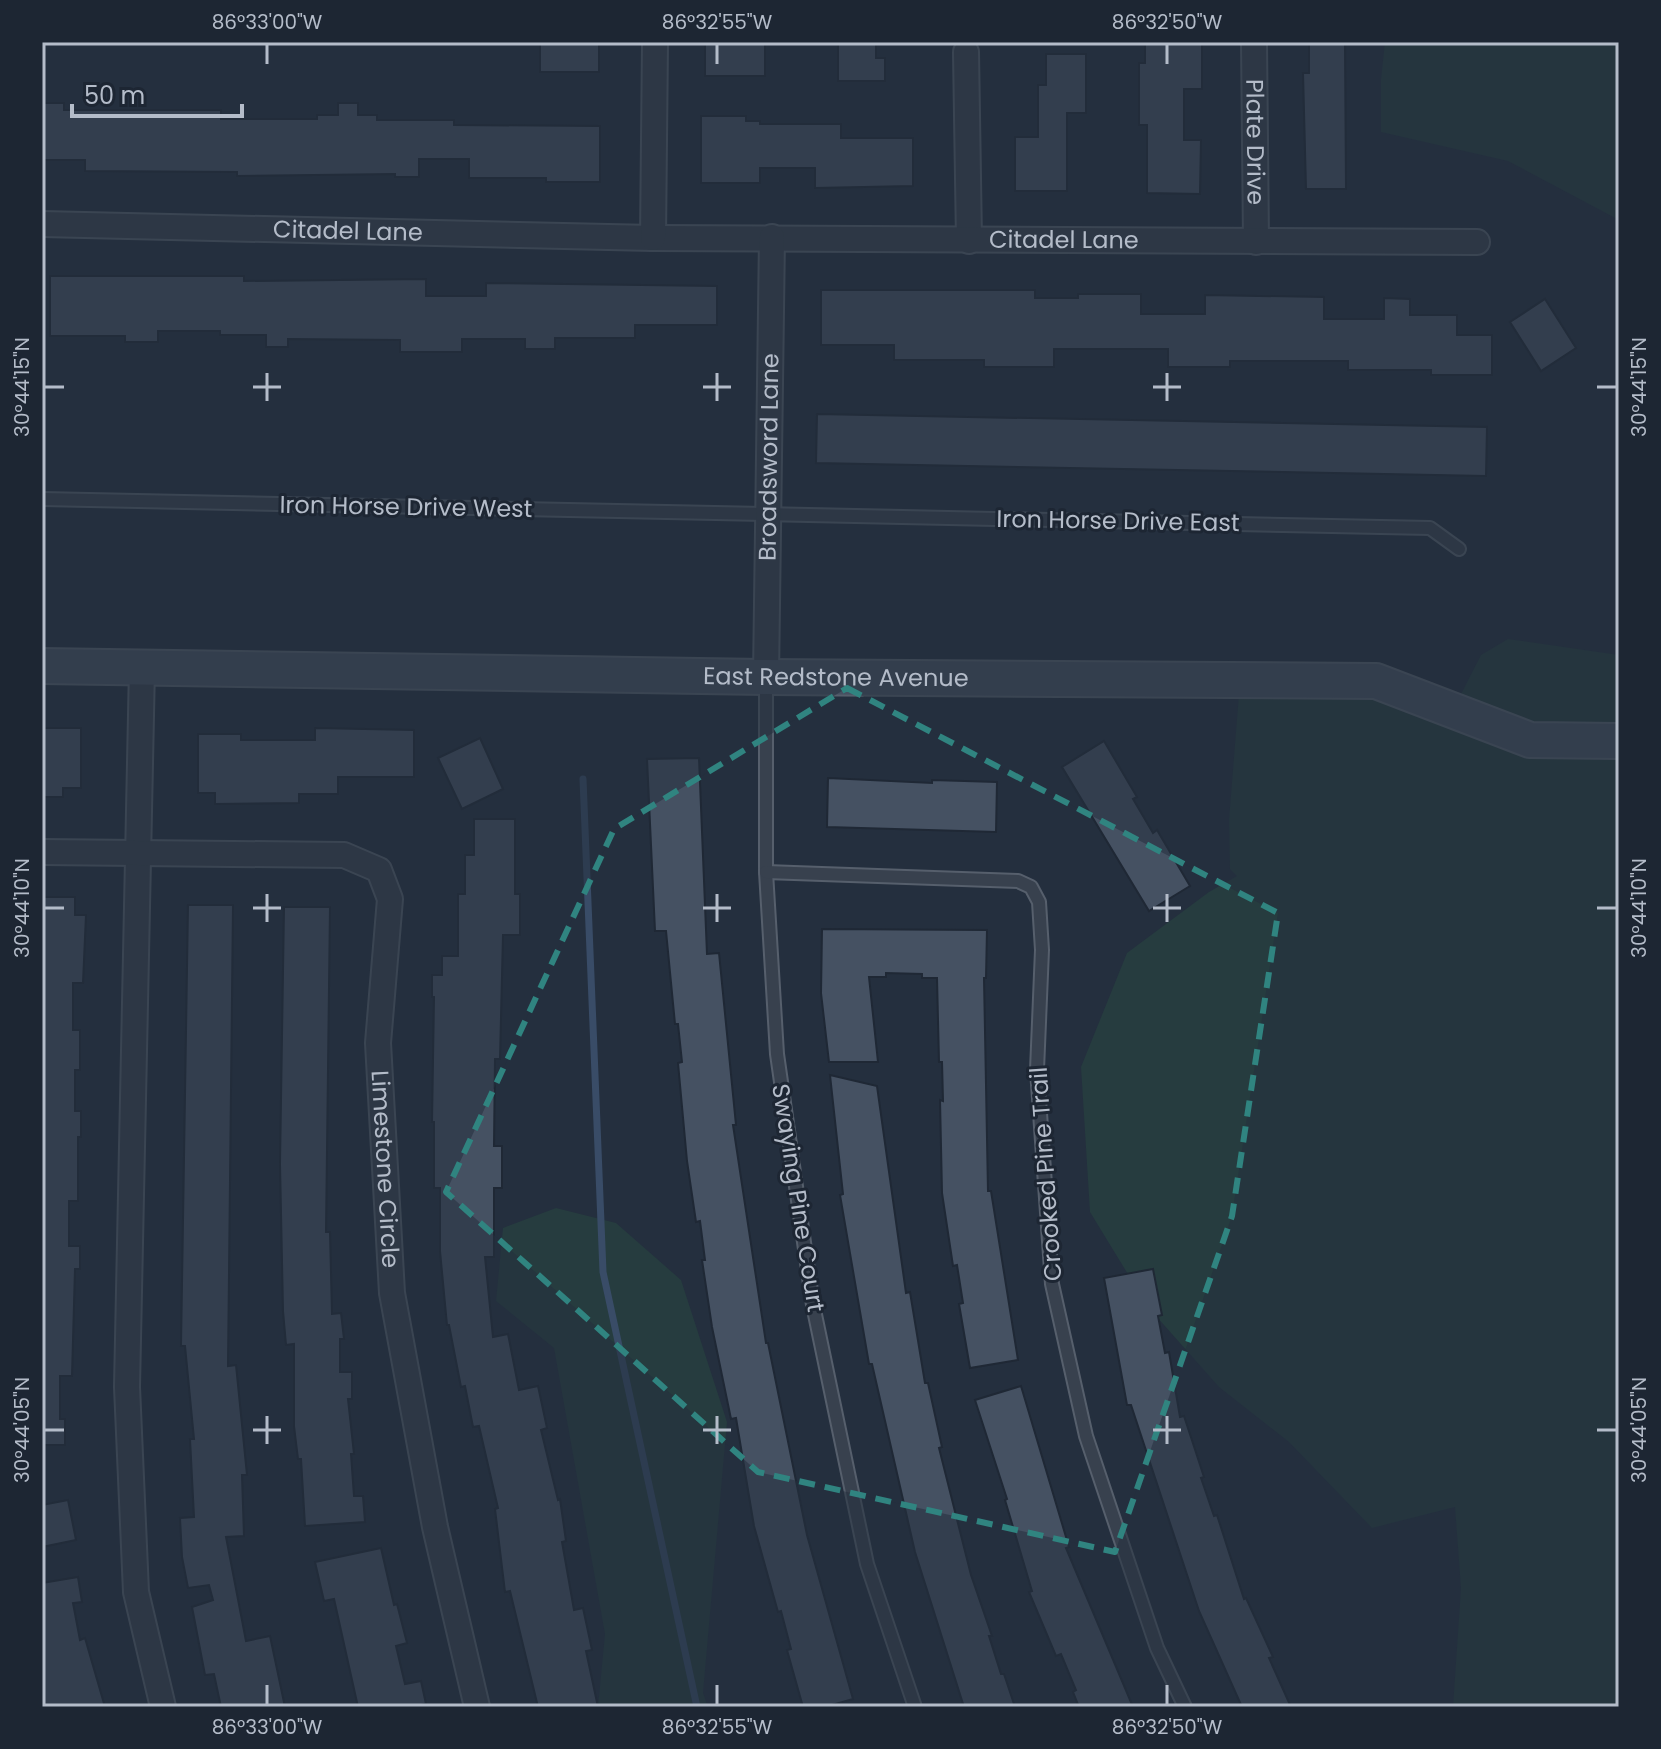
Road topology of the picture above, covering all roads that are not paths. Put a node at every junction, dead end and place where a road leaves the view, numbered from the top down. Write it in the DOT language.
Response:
graph roads {
  1 [pos="655,42"];
  2 [pos="1254,42"];
  3 [pos="966,52"];
  4 [pos="42,224"];
  5 [pos="772,237"];
  6 [pos="653,238"];
  7 [pos="969,241"];
  8 [pos="1256,242"];
  9 [pos="1477,242"];
  10 [pos="42,499"];
  11 [pos="770,513"];
  12 [pos="1459,549"];
  13 [pos="42,666"];
  14 [pos="142,667"];
  15 [pos="766,677"];
  16 [pos="1619,741"];
  17 [pos="42,852"];
  18 [pos="138,853"];
  19 [pos="766,872"];
  20 [pos="163,1707"];
  21 [pos="477,1707"];
  22 [pos="915,1707"];
  23 [pos="1185,1707"];
  1 -- 6 [label="street"];
  2 -- 8 [label="street, Plate Drive"];
  3 -- 7 [label="street"];
  4 -- 6 [label="street, Citadel Lane"];
  5 -- 6 [label="street, Citadel Lane"];
  5 -- 7 [label="street, Citadel Lane"];
  5 -- 11 [label="street, Broadsword Lane"];
  7 -- 8 [label="street, Citadel Lane"];
  8 -- 9 [label="street, Citadel Lane"];
  10 -- 11 [label="lane, Iron Horse Drive West"];
  11 -- 12 [label="lane, Iron Horse Drive East"];
  11 -- 15 [label="street, Broadsword Lane"];
  13 -- 14 [label="street, East Redstone Avenue"];
  14 -- 15 [label="street, East Redstone Avenue"];
  14 -- 18 [label="street"];
  15 -- 16 [label="street, East Redstone Avenue"];
  15 -- 19 [label="lane, Swaying Pine Court"];
  17 -- 18 [label="street, Limestone Circle"];
  18 -- 20 [label="street"];
  18 -- 21 [label="street, Limestone Circle"];
  19 -- 22 [label="lane, Swaying Pine Court"];
  19 -- 23 [label="lane, Crooked Pine Trail"];
}
